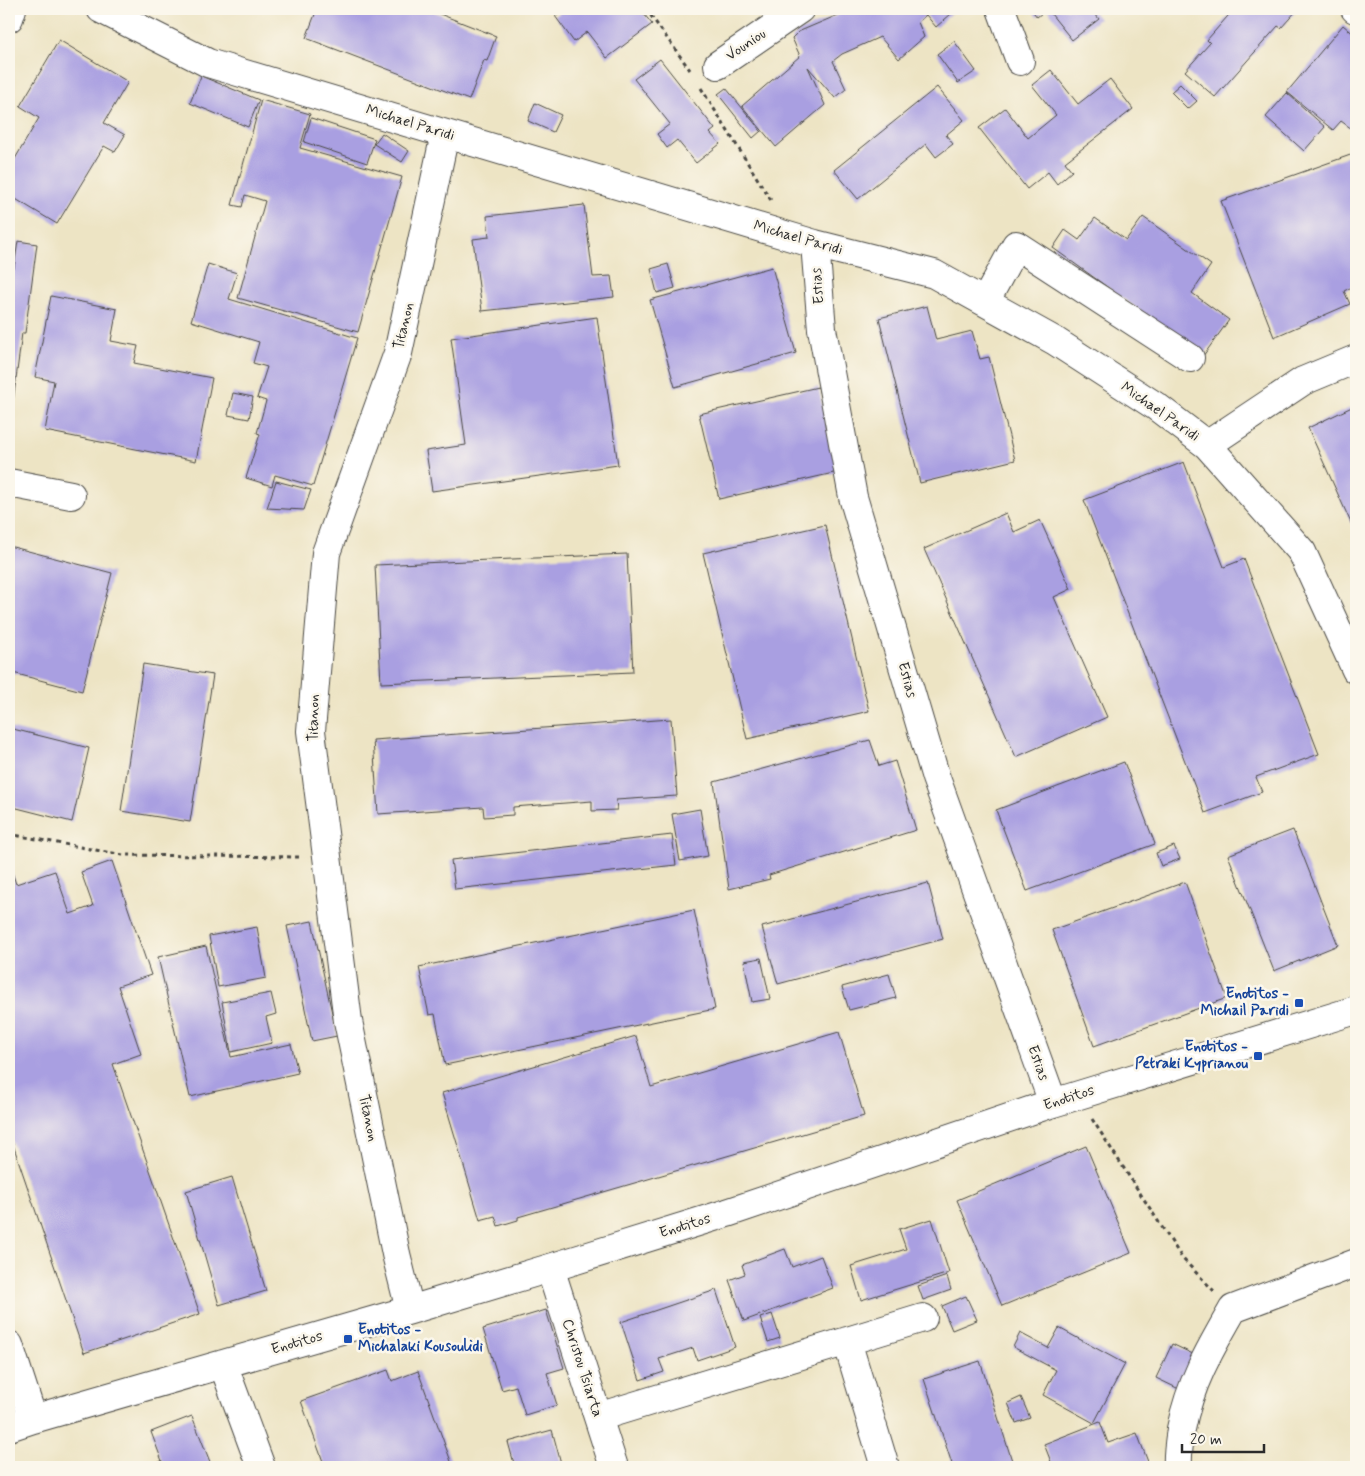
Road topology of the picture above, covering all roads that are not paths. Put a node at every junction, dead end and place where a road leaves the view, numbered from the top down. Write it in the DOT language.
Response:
graph roads {
  1 [pos="12,9"];
  2 [pos="101,9"];
  3 [pos="800,9"];
  4 [pos="1000,9"];
  5 [pos="9,18"];
  6 [pos="1020,61"];
  7 [pos="703,74"];
  8 [pos="445,134"];
  9 [pos="805,241"];
  10 [pos="985,302"];
  11 [pos="1190,358"];
  12 [pos="1356,359"];
  13 [pos="1207,445"];
  14 [pos="9,483"];
  15 [pos="71,495"];
  16 [pos="1356,670"];
  17 [pos="1356,1010"];
  18 [pos="1064,1099"];
  19 [pos="1356,1263"];
  20 [pos="550,1268"];
  21 [pos="410,1310"];
  22 [pos="923,1318"];
  23 [pos="846,1341"];
  24 [pos="9,1344"];
  25 [pos="223,1364"];
  26 [pos="598,1417"];
  27 [pos="21,1423"];
  28 [pos="261,1467"];
  29 [pos="614,1467"];
  30 [pos="885,1467"];
  31 [pos="1178,1467"];
  1 -- 5 [label="street"];
  2 -- 8 [label="street, Michael Paridi"];
  3 -- 7 [label="street, Vouniou"];
  4 -- 6 [label="street"];
  8 -- 9 [label="street, Michael Paridi"];
  8 -- 21 [label="street, Titanon"];
  9 -- 10 [label="street, Michael Paridi"];
  9 -- 18 [label="street, Estias"];
  10 -- 11 [label="street"];
  10 -- 13 [label="street, Michael Paridi"];
  12 -- 13 [label="street"];
  13 -- 16 [label="street, Michael Paridi"];
  14 -- 15 [label="street"];
  17 -- 18 [label="street, Enotitos"];
  18 -- 20 [label="street, Enotitos"];
  19 -- 31 [label="street"];
  20 -- 21 [label="street, Enotitos"];
  20 -- 26 [label="street, Christou Tsiarta"];
  21 -- 25 [label="street, Enotitos"];
  22 -- 23 [label="street"];
  23 -- 26 [label="street"];
  23 -- 30 [label="street"];
  24 -- 27 [label="street"];
  25 -- 27 [label="street, Enotitos"];
  25 -- 28 [label="street"];
  26 -- 29 [label="street, Christou Tsiarta"];
}
